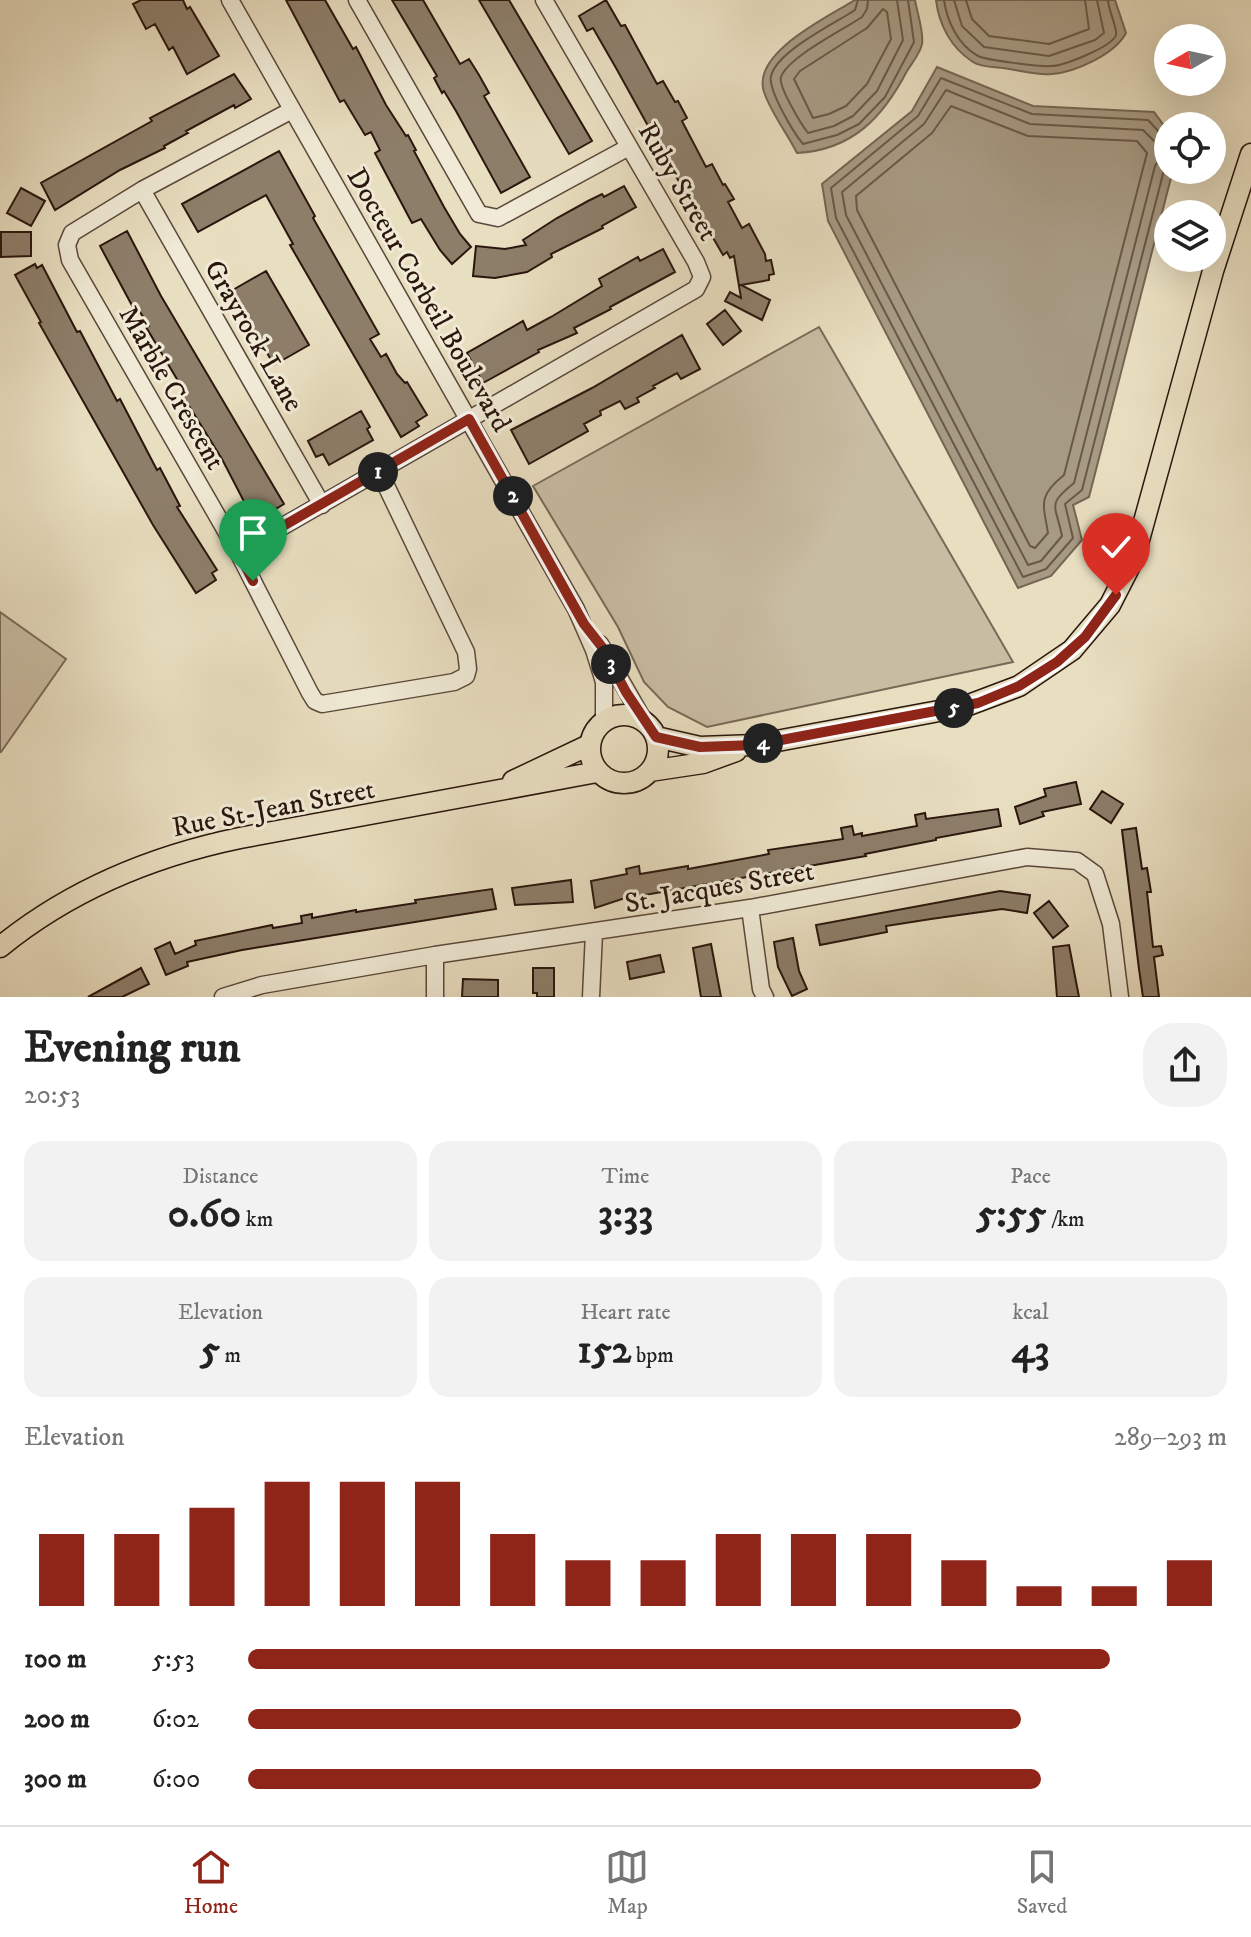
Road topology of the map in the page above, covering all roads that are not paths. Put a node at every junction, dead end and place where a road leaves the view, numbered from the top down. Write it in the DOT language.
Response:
graph roads {
  1 [pos="230,0"];
  2 [pos="357,0"];
  3 [pos="551,2"];
  4 [pos="292,110"];
  5 [pos="629,147"];
  6 [pos="1251,154"];
  7 [pos="142,190"];
  8 [pos="469,419"];
  9 [pos="379,471"];
  10 [pos="322,505"];
  11 [pos="238,552"];
  12 [pos="584,624"];
  13 [pos="604,721"];
  14 [pos="650,729"];
  15 [pos="589,745"];
  16 [pos="755,745"];
  17 [pos="650,771"];
  18 [pos="597,772"];
  19 [pos="484,795"];
  20 [pos="750,908"];
  21 [pos="594,933"];
  22 [pos="0,947"];
  23 [pos="435,955"];
  24 [pos="223,997"];
  25 [pos="435,997"];
  26 [pos="591,997"];
  27 [pos="765,997"];
  28 [pos="1120,997"];
  1 -- 4 [label="street, Docteur Corbeil Boulevard"];
  2 -- 5 [label="street"];
  3 -- 5 [label="street, Ruby Street"];
  4 -- 7 [label="street, Marble Crescent"];
  4 -- 8 [label="street, Docteur Corbeil Boulevard"];
  5 -- 8 [label="street, Ruby Street"];
  6 -- 16 [label="main road, Rue St-Jean Street"];
  7 -- 10 [label="street, Grayrock Lane"];
  7 -- 11 [label="street, Marble Crescent"];
  8 -- 9 [label="street"];
  8 -- 12 [label="street, Docteur Corbeil Boulevard"];
  9 -- 10 [label="street"];
  9 -- 11 [label="street"];
  10 -- 11 [label="street"];
  12 -- 13 [label="street, Docteur Corbeil Boulevard"];
  12 -- 14 [label="street, Docteur Corbeil Boulevard"];
  13 -- 14 [label="main road, Rue St-Jean Street"];
  13 -- 15 [label="main road"];
  14 -- 16 [label="main road, Rue St-Jean Street"];
  14 -- 17 [label="main road"];
  15 -- 18 [label="main road"];
  15 -- 19 [label="main road, Rue St-Jean Street"];
  16 -- 17 [label="main road, Rue St-Jean Street"];
  17 -- 18 [label="main road, Rue St-Jean Street"];
  18 -- 19 [label="main road, Rue St-Jean Street"];
  19 -- 22 [label="main road, Rue St-Jean Street"];
  20 -- 21 [label="street, St. Jacques Street"];
  20 -- 27 [label="street"];
  20 -- 28 [label="street, St. Jacques Street"];
  21 -- 23 [label="street, St. Jacques Street"];
  21 -- 26 [label="street"];
  23 -- 24 [label="street, St. Jacques Street"];
  23 -- 25 [label="street"];
}
